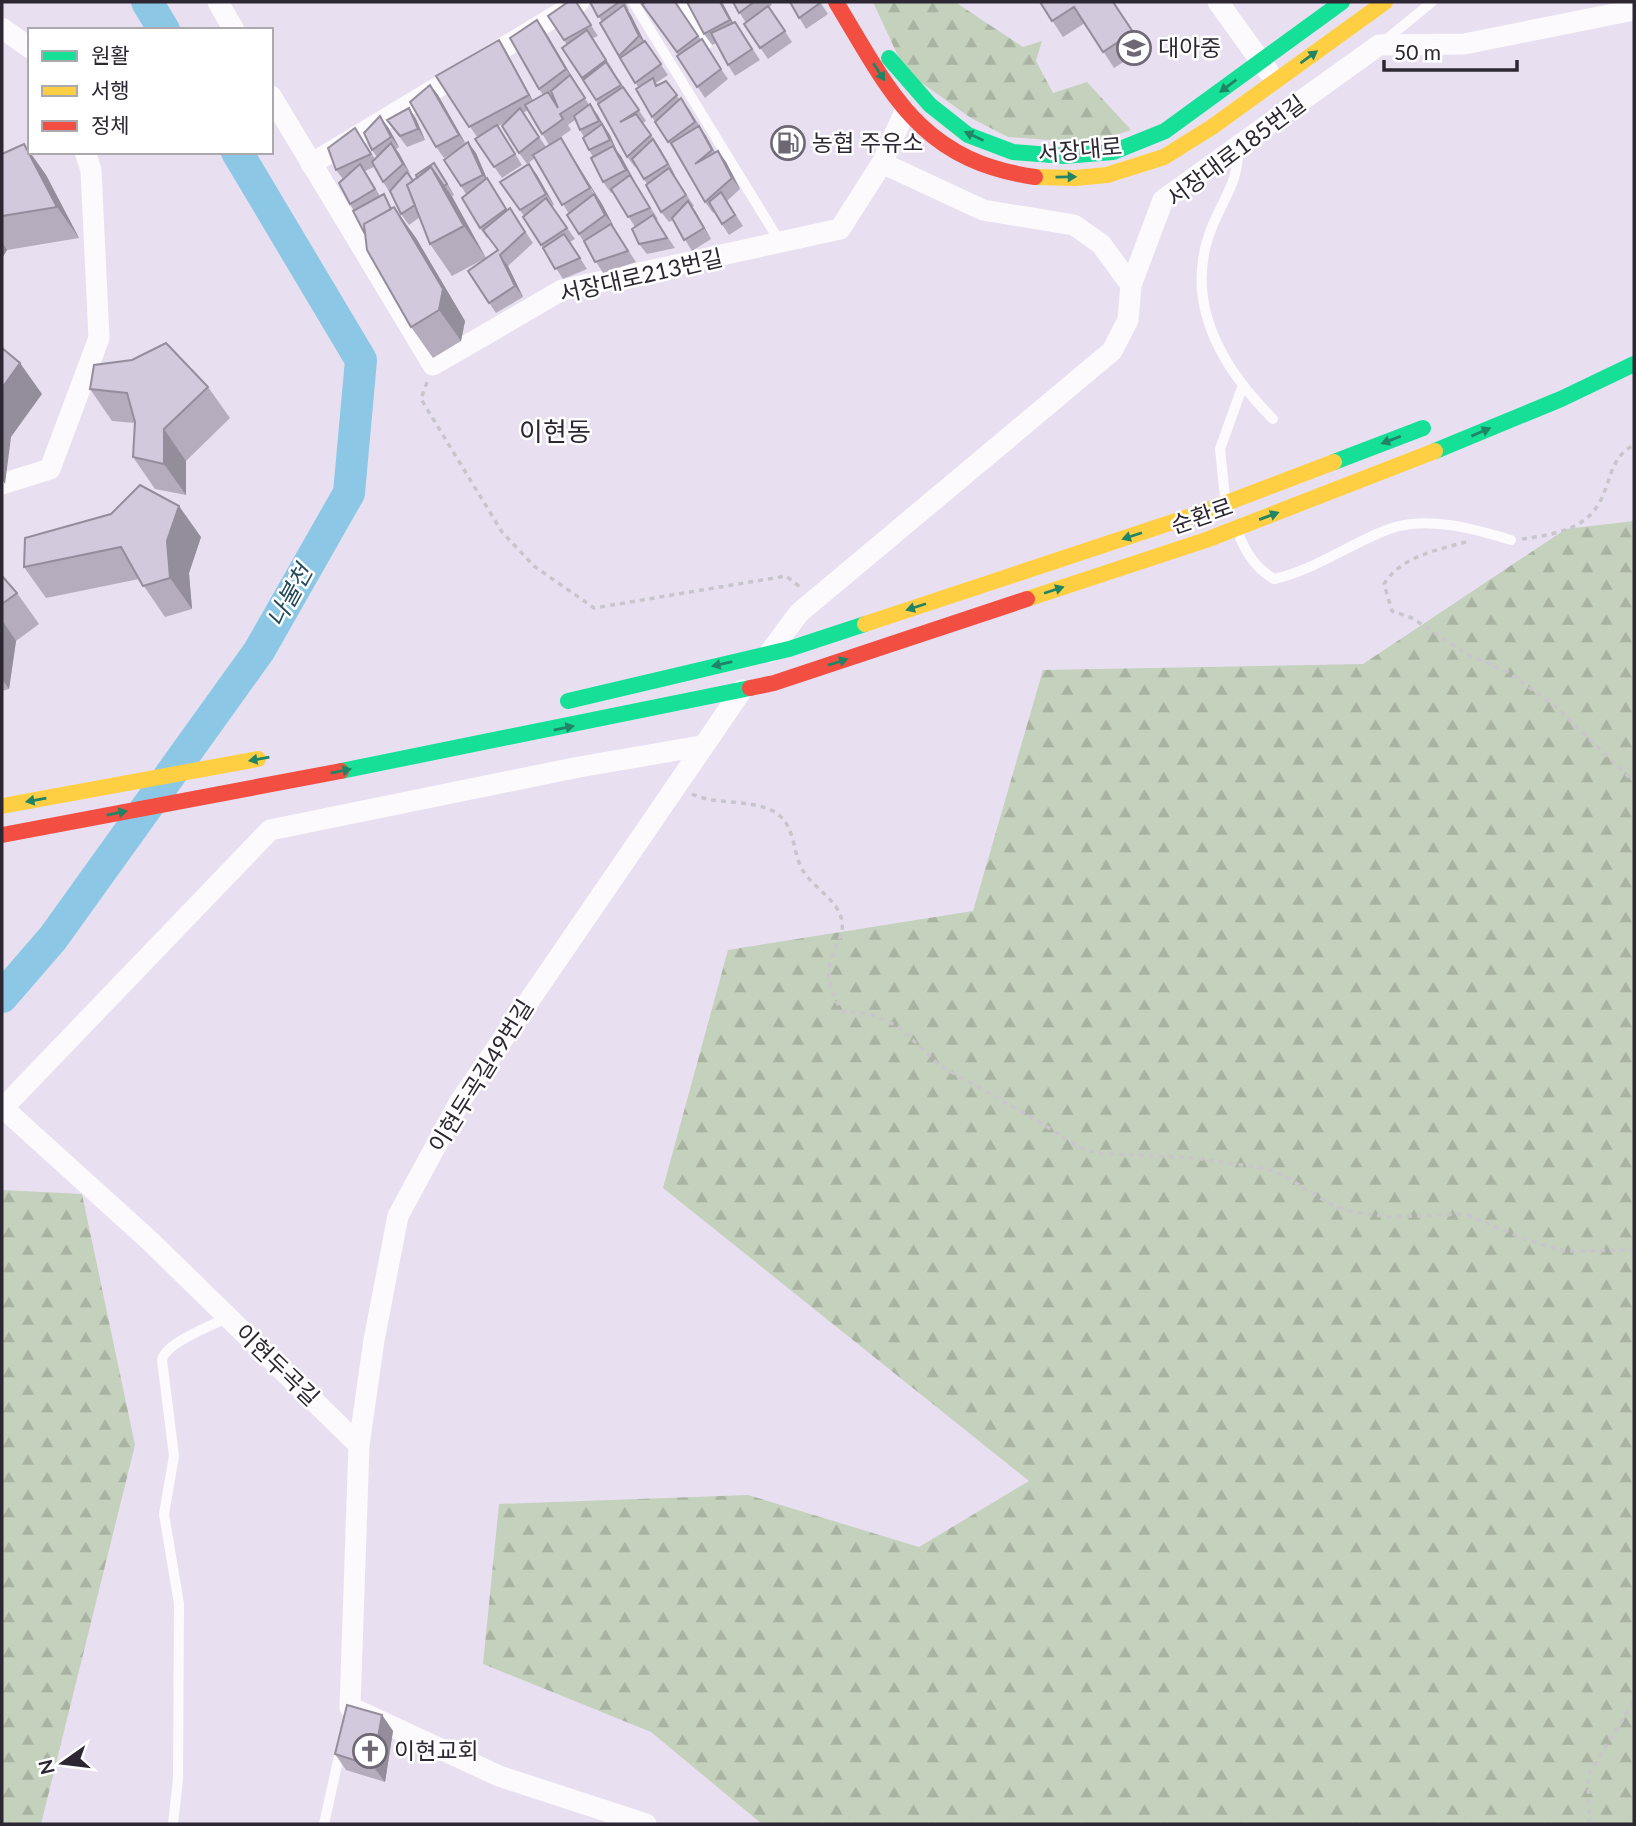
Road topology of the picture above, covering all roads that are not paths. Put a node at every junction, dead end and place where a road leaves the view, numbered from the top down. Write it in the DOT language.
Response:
graph roads {
  1 [pos="218,2"];
  2 [pos="579,2"];
  3 [pos="633,2"];
  4 [pos="681,2"];
  5 [pos="1218,2"];
  6 [pos="1342,2"];
  7 [pos="1385,2"];
  8 [pos="1432,2"];
  9 [pos="840,8"];
  10 [pos="1634,10"];
  11 [pos="2,28"];
  12 [pos="233,28"];
  13 [pos="707,44"];
  14 [pos="1380,45"];
  15 [pos="28,47"];
  16 [pos="1289,98"];
  17 [pos="273,99"];
  18 [pos="905,111"];
  19 [pos="1240,147"];
  20 [pos="86,154"];
  21 [pos="882,163"];
  22 [pos="311,164"];
  23 [pos="780,242"];
  24 [pos="1130,285"];
  25 [pos="1634,364"];
  26 [pos="1243,385"];
  27 [pos="1273,419"];
  28 [pos="1445,420"];
  29 [pos="2,484"];
  30 [pos="1511,540"];
  31 [pos="816,599"];
  32 [pos="552,704"];
  33 [pos="701,746"];
  34 [pos="271,757"];
  35 [pos="2,806"];
  36 [pos="2,835"];
  37 [pos="3,1108"];
  38 [pos="228,1317"];
  39 [pos="359,1445"];
  40 [pos="345,1733"];
  41 [pos="173,1824"];
  42 [pos="324,1824"];
  43 [pos="646,1824"];
  1 -- 12 [label="street"];
  2 -- 22 [label="street"];
  3 -- 23 [label="lane"];
  4 -- 13 [label="lane"];
  5 -- 16 [label="street"];
  6 -- 9 [label="main road, 서장대로, one-way"];
  18 -- 7 [label="main road, 서장대로, one-way"];
  8 -- 14 [label="lane, 서장대로185번길"];
  9 -- 18 [label="main road, 서장대로, one-way"];
  10 -- 14 [label="street"];
  11 -- 15 [label="street"];
  14 -- 16 [label="street, 서장대로185번길"];
  16 -- 19 [label="street, 서장대로185번길"];
  17 -- 22 [label="street"];
  18 -- 21 [label="street, 서장대로213번길"];
  19 -- 24 [label="street, 서장대로185번길"];
  19 -- 26 [label="lane"];
  20 -- 29 [label="street"];
  21 -- 23 [label="street, 서장대로213번길"];
  21 -- 24 [label="street"];
  22 -- 23 [label="street, 서장대로213번길"];
  24 -- 31 [label="street, 서장대로185번길"];
  36 -- 25 [label="main road, 순환로, one-way"];
  26 -- 27 [label="lane"];
  26 -- 30 [label="lane"];
  28 -- 32 [label="main road, 순환로, one-way"];
  31 -- 33 [label="street, 이현두곡길49번길"];
  33 -- 37 [label="street"];
  33 -- 39 [label="street, 이현두곡길49번길"];
  34 -- 35 [label="main road, one-way"];
  37 -- 38 [label="street, 이현두곡길"];
  38 -- 39 [label="street, 이현두곡길"];
  38 -- 41 [label="lane"];
  39 -- 43 [label="street"];
  40 -- 42 [label="lane"];
}
